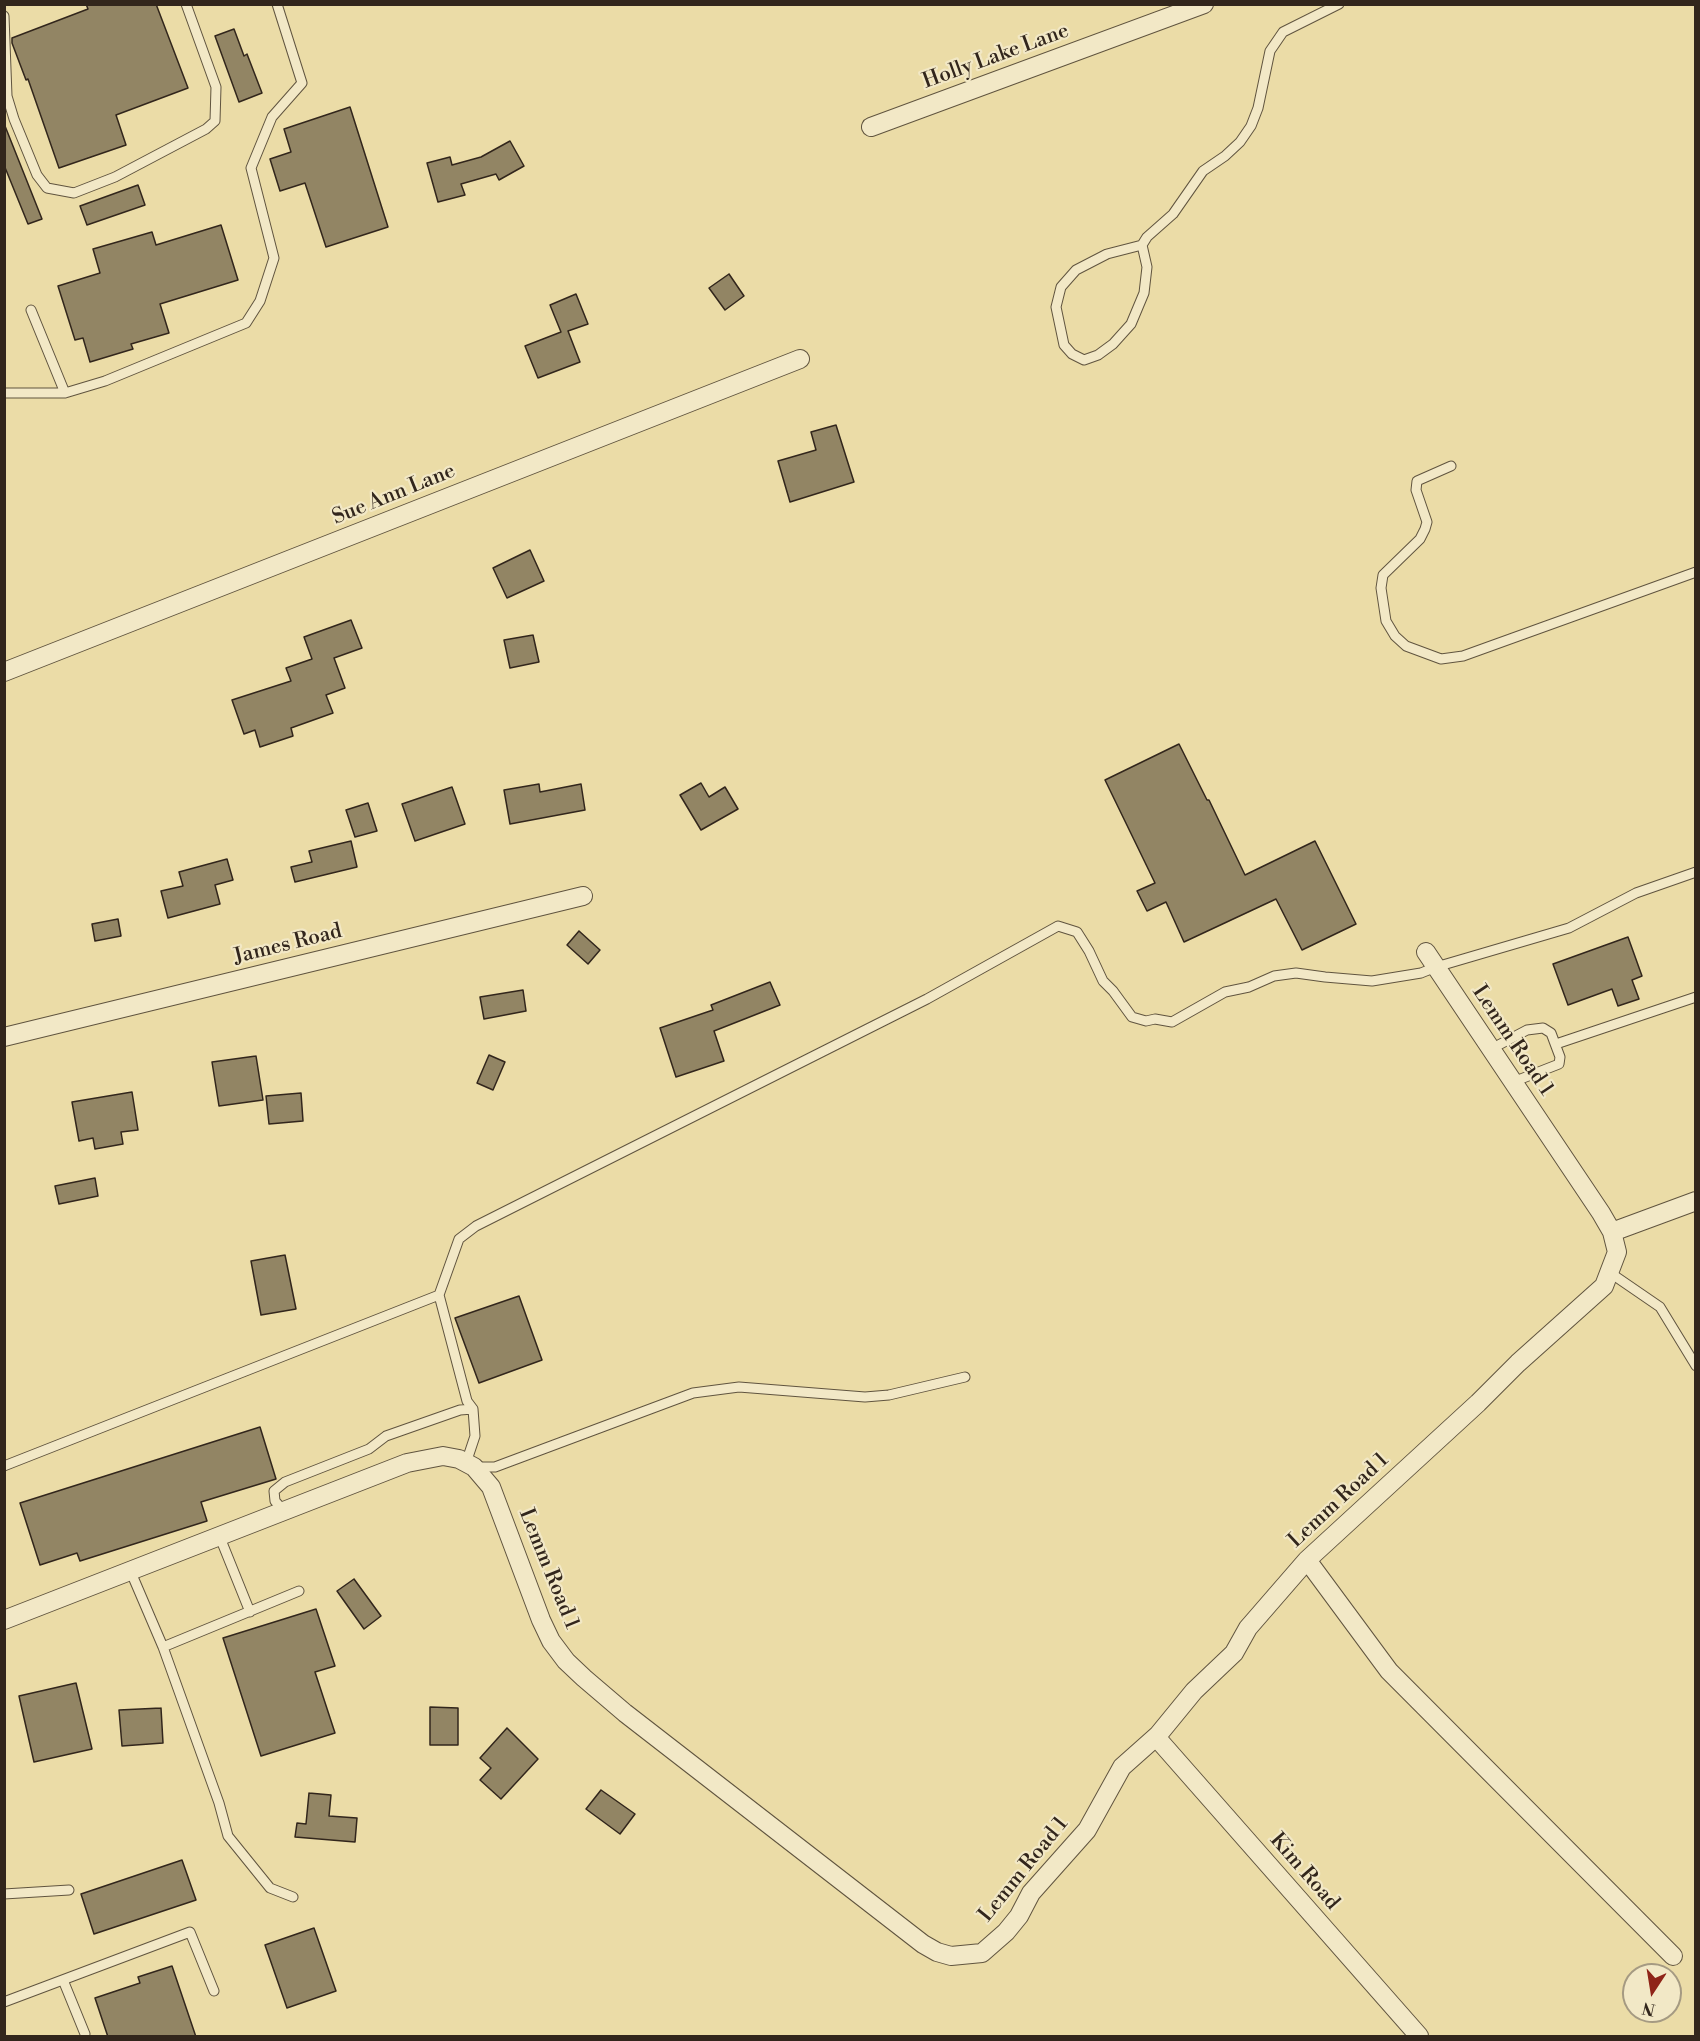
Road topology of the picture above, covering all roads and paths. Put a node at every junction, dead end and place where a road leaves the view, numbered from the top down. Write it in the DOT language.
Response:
graph roads {
  1 [pos="186,4"];
  2 [pos="277,4"];
  3 [pos="1204,4"];
  4 [pos="1339,4"];
  5 [pos="4,16"];
  6 [pos="871,127"];
  7 [pos="1142,245"];
  8 [pos="31,310"];
  9 [pos="800,358"];
  10 [pos="4,393"];
  11 [pos="65,393"];
  12 [pos="1451,466"];
  13 [pos="1695,572"];
  14 [pos="4,672"];
  15 [pos="1695,872"];
  16 [pos="583,896"];
  17 [pos="1431,960"];
  18 [pos="1695,997"];
  19 [pos="4,1037"];
  20 [pos="1556,1044"];
  21 [pos="1491,1049"];
  22 [pos="1513,1082"];
  23 [pos="1695,1201"];
  24 [pos="1612,1232"];
  25 [pos="1609,1272"];
  26 [pos="439,1295"];
  27 [pos="1695,1366"];
  28 [pos="966,1377"];
  29 [pos="473,1409"];
  30 [pos="470,1465"];
  31 [pos="4,1466"];
  32 [pos="283,1510"];
  33 [pos="219,1535"];
  34 [pos="1307,1560"];
  35 [pos="130,1570"];
  36 [pos="299,1591"];
  37 [pos="250,1612"];
  38 [pos="4,1620"];
  39 [pos="163,1647"];
  40 [pos="1156,1737"];
  41 [pos="69,1890"];
  42 [pos="4,1894"];
  43 [pos="293,1897"];
  44 [pos="1674,1956"];
  45 [pos="63,1980"];
  46 [pos="214,1991"];
  47 [pos="4,2002"];
  48 [pos="85,2034"];
  49 [pos="1419,2037"];
  1 -- 5 [label="lane"];
  2 -- 11 [label="lane"];
  3 -- 6 [label="street, Holly Lake Lane"];
  4 -- 7 [label="lane"];
  7 -- 7 [label="lane"];
  8 -- 11 [label="lane"];
  9 -- 14 [label="street, Sue Ann Lane"];
  10 -- 11 [label="lane"];
  12 -- 13 [label="lane"];
  15 -- 17 [label="lane"];
  16 -- 19 [label="street, James Road"];
  17 -- 21 [label="street, Lemm Road 1"];
  17 -- 26 [label="lane"];
  18 -- 20 [label="lane"];
  20 -- 21 [label="lane"];
  20 -- 22 [label="lane"];
  21 -- 22 [label="street, Lemm Road 1"];
  22 -- 24 [label="street, Lemm Road 1"];
  23 -- 24 [label="street"];
  24 -- 25 [label="street, Lemm Road 1"];
  25 -- 27 [label="lane"];
  25 -- 34 [label="street, Lemm Road 1"];
  26 -- 29 [label="lane"];
  26 -- 31 [label="lane"];
  28 -- 30 [label="lane"];
  29 -- 30 [label="lane"];
  29 -- 32 [label="lane"];
  30 -- 32 [label="street"];
  30 -- 40 [label="street, Lemm Road 1"];
  32 -- 33 [label="street"];
  33 -- 35 [label="street"];
  33 -- 37 [label="lane"];
  34 -- 40 [label="street, Lemm Road 1"];
  34 -- 44 [label="street"];
  35 -- 38 [label="street"];
  35 -- 39 [label="lane"];
  36 -- 37 [label="lane"];
  37 -- 39 [label="lane"];
  39 -- 43 [label="lane"];
  40 -- 49 [label="street, Kim Road"];
  41 -- 42 [label="lane"];
  45 -- 46 [label="lane"];
  45 -- 47 [label="lane"];
  45 -- 48 [label="lane"];
}
